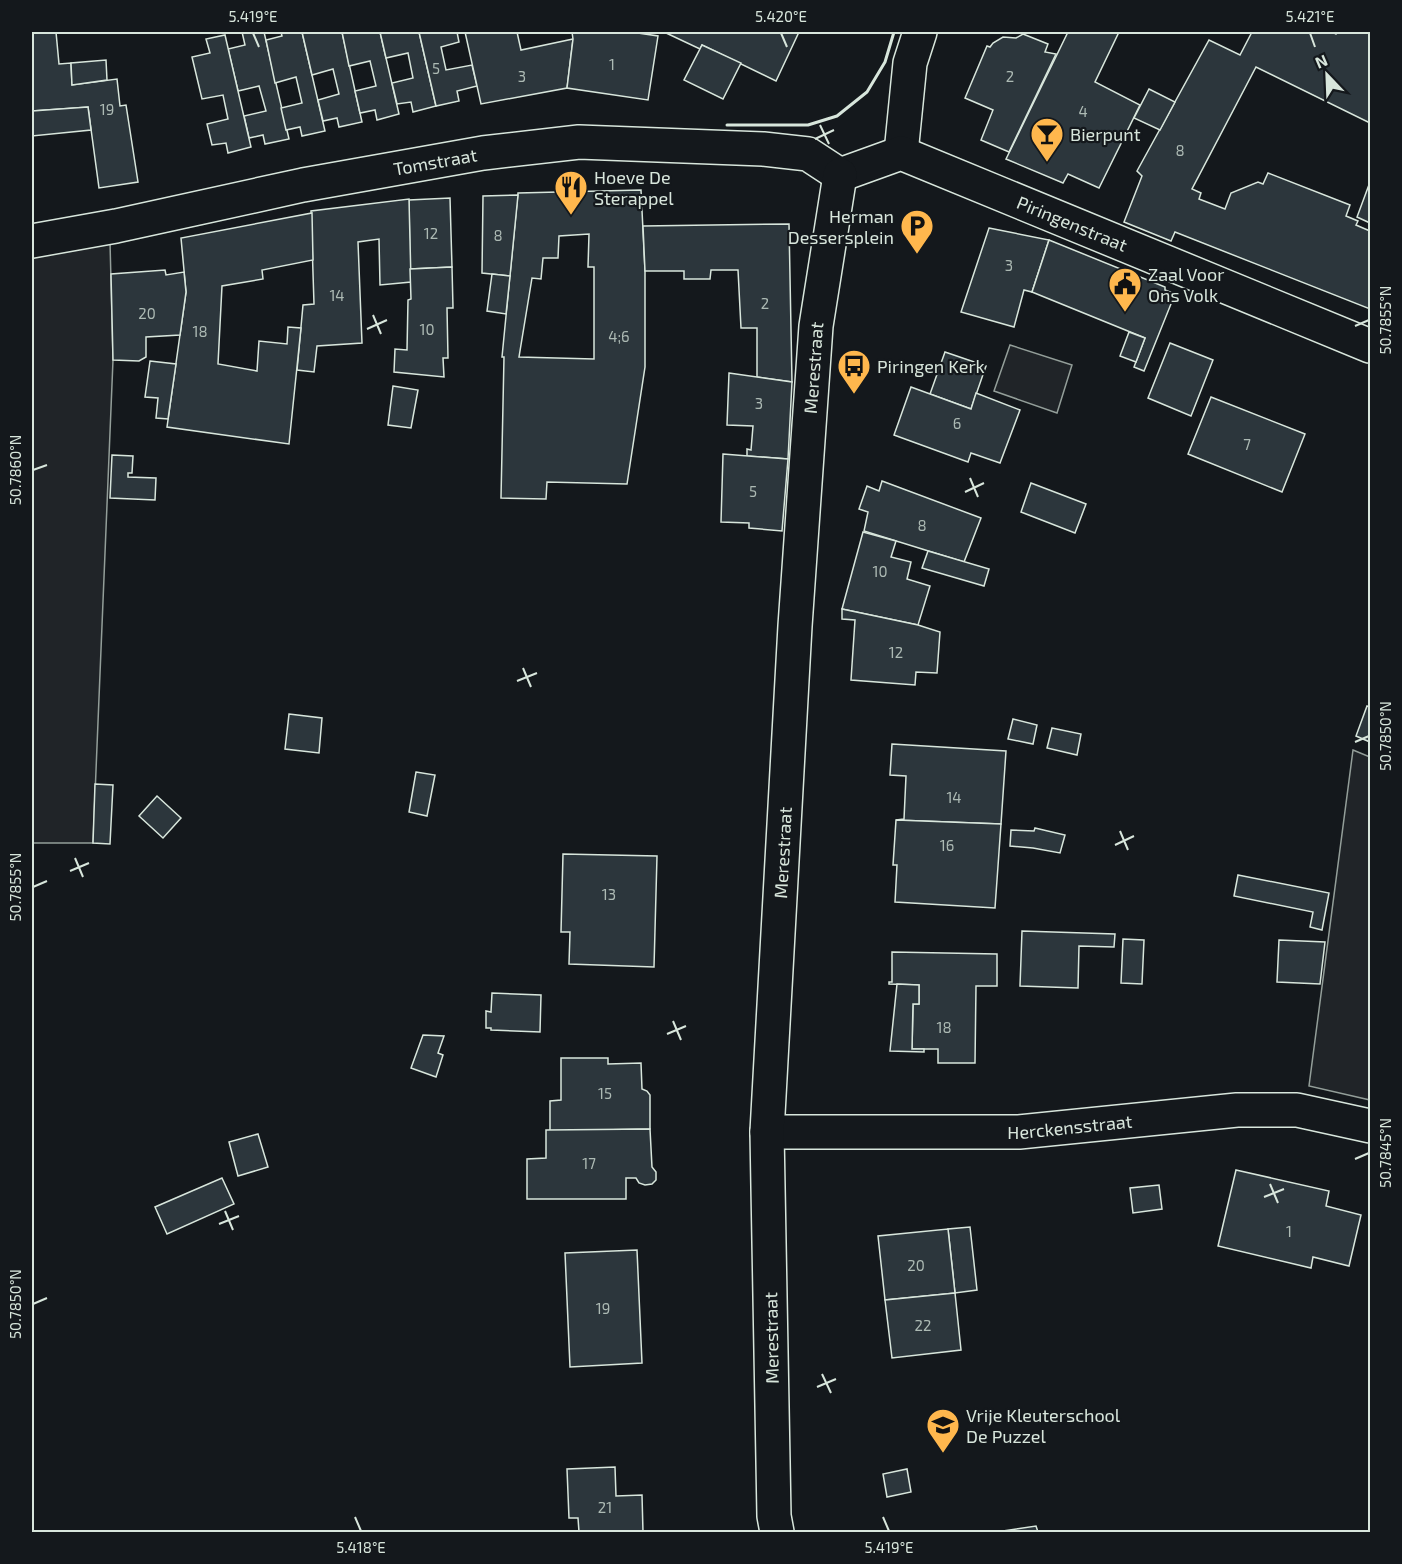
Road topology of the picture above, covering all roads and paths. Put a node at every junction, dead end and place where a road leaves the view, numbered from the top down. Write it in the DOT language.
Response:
graph roads {
  1 [pos="920,32"];
  2 [pos="901,153"];
  3 [pos="840,176"];
  4 [pos="32,241"];
  5 [pos="1371,346"];
  6 [pos="1371,1126"];
  7 [pos="767,1132"];
  8 [pos="777,1533"];
  1 -- 2 [label="street"];
  2 -- 3 [label="street"];
  2 -- 5 [label="street, Piringenstraat"];
  3 -- 4 [label="street, Tomstraat"];
  3 -- 7 [label="street, Merestraat"];
  6 -- 7 [label="street, Herckensstraat"];
  7 -- 8 [label="street, Merestraat"];
}
